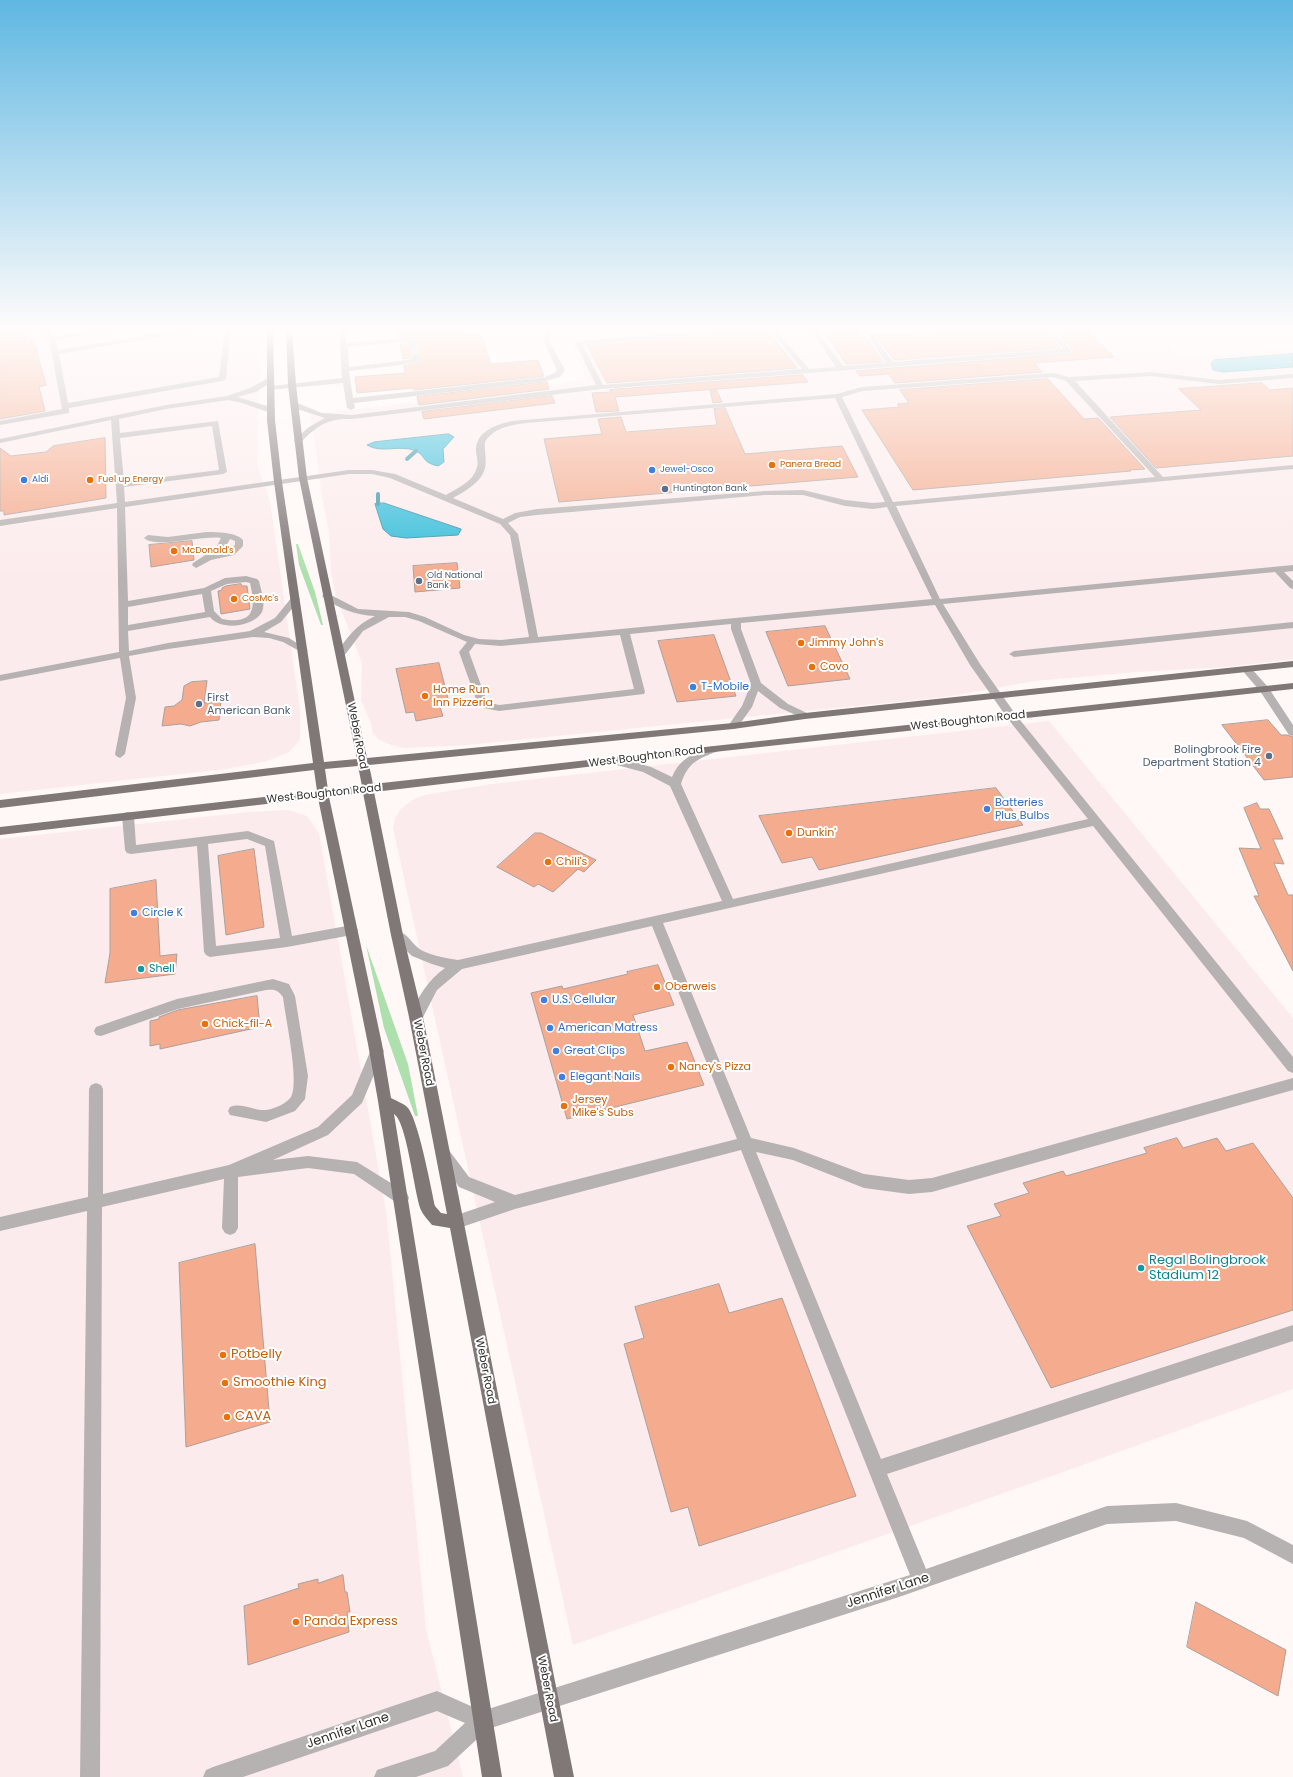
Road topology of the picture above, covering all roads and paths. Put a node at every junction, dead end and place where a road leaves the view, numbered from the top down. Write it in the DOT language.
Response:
graph roads {
  1 [pos="61,412"];
  2 [pos="134,412"];
  3 [pos="271,412"];
  4 [pos="295,412"];
  5 [pos="313,412"];
  6 [pos="351,412"];
  7 [pos="394,412"];
  8 [pos="639,412"];
  9 [pos="846,412"];
  10 [pos="1099,412"];
  11 [pos="336,416"];
  12 [pos="352,417"];
  13 [pos="115,418"];
  14 [pos="0,423"];
  15 [pos="116,436"];
  16 [pos="298,440"];
  17 [pos="0,441"];
  18 [pos="1293,467"];
  19 [pos="303,478"];
  20 [pos="1161,479"];
  21 [pos="278,482"];
  22 [pos="120,485"];
  23 [pos="447,498"];
  24 [pos="121,505"];
  25 [pos="890,505"];
  26 [pos="503,522"];
  27 [pos="0,523"];
  28 [pos="226,536"];
  29 [pos="148,538"];
  30 [pos="207,559"];
  31 [pos="196,565"];
  32 [pos="1293,568"];
  33 [pos="1277,569"];
  34 [pos="1293,586"];
  35 [pos="206,590"];
  36 [pos="328,596"];
  37 [pos="296,599"];
  38 [pos="937,601"];
  39 [pos="123,605"];
  40 [pos="210,614"];
  41 [pos="388,614"];
  42 [pos="736,621"];
  43 [pos="1293,625"];
  44 [pos="123,629"];
  45 [pos="624,631"];
  46 [pos="253,634"];
  47 [pos="473,640"];
  48 [pos="534,640"];
  49 [pos="303,650"];
  50 [pos="124,654"];
  51 [pos="341,654"];
  52 [pos="1014,654"];
  53 [pos="1293,664"];
  54 [pos="1246,669"];
  55 [pos="0,678"];
  56 [pos="756,684"];
  57 [pos="1293,686"];
  58 [pos="1264,689"];
  59 [pos="997,695"];
  60 [pos="805,716"];
  61 [pos="1012,717"];
  62 [pos="734,726"];
  63 [pos="1293,733"];
  64 [pos="714,749"];
  65 [pos="120,754"];
  66 [pos="617,761"];
  67 [pos="361,762"];
  68 [pos="320,766"];
  69 [pos="674,784"];
  70 [pos="368,789"];
  71 [pos="323,793"];
  72 [pos="0,804"];
  73 [pos="128,816"];
  74 [pos="1097,821"];
  75 [pos="0,831"];
  76 [pos="202,841"];
  77 [pos="729,903"];
  78 [pos="656,920"];
  79 [pos="352,930"];
  80 [pos="397,935"];
  81 [pos="287,942"];
  82 [pos="458,965"];
  83 [pos="416,1017"];
  84 [pos="101,1032"];
  85 [pos="376,1052"];
  86 [pos="1293,1067"];
  87 [pos="1293,1084"];
  88 [pos="96,1089"];
  89 [pos="385,1101"];
  90 [pos="235,1111"];
  91 [pos="746,1143"];
  92 [pos="443,1154"];
  93 [pos="231,1171"];
  94 [pos="402,1198"];
  95 [pos="95,1202"];
  96 [pos="515,1202"];
  97 [pos="456,1222"];
  98 [pos="0,1224"];
  99 [pos="230,1228"];
  100 [pos="1293,1333"];
  101 [pos="876,1469"];
  102 [pos="1293,1555"];
  103 [pos="921,1580"];
  104 [pos="548,1700"];
  105 [pos="482,1721"];
  106 [pos="90,1777"];
  107 [pos="213,1777"];
  108 [pos="384,1777"];
  109 [pos="492,1777"];
  110 [pos="564,1777"];
  1 -- 14 [label="street"];
  2 -- 13 [label="street"];
  3 -- 21 [label="main road"];
  4 -- 16 [label="main road, Weber Road"];
  5 -- 11 [label="street"];
  6 -- 12 [label="street"];
  7 -- 12 [label="street"];
  8 -- 23 [label="street"];
  9 -- 25 [label="street"];
  10 -- 20 [label="street"];
  11 -- 12 [label="street"];
  11 -- 16 [label="street"];
  13 -- 15 [label="street"];
  13 -- 17 [label="street"];
  15 -- 22 [label="street"];
  15 -- 22 [label="street"];
  16 -- 19 [label="main road, Weber Road"];
  18 -- 20 [label="street"];
  19 -- 21 [label="street"];
  19 -- 23 [label="street"];
  19 -- 36 [label="main road, Weber Road"];
  20 -- 25 [label="street"];
  21 -- 24 [label="street"];
  21 -- 37 [label="main road"];
  22 -- 24 [label="street"];
  23 -- 26 [label="street"];
  24 -- 27 [label="street"];
  24 -- 39 [label="street"];
  25 -- 26 [label="street"];
  25 -- 38 [label="street"];
  26 -- 48 [label="street"];
  28 -- 29 [label="street"];
  28 -- 30 [label="street"];
  28 -- 30 [label="street"];
  30 -- 31 [label="street"];
  32 -- 33 [label="street"];
  33 -- 34 [label="street"];
  33 -- 38 [label="street"];
  35 -- 39 [label="street"];
  35 -- 40 [label="street"];
  35 -- 40 [label="street"];
  36 -- 41 [label="street"];
  36 -- 51 [label="main road, Weber Road"];
  37 -- 46 [label="street"];
  37 -- 49 [label="main road"];
  38 -- 42 [label="street"];
  38 -- 59 [label="street"];
  39 -- 44 [label="street"];
  40 -- 44 [label="street"];
  41 -- 47 [label="street"];
  41 -- 51 [label="street"];
  42 -- 45 [label="street"];
  42 -- 56 [label="street"];
  43 -- 52 [label="street"];
  44 -- 50 [label="street"];
  45 -- 47 [label="street"];
  45 -- 48 [label="street"];
  46 -- 49 [label="street"];
  46 -- 50 [label="street"];
  47 -- 48 [label="street"];
  49 -- 68 [label="main road"];
  50 -- 55 [label="street"];
  50 -- 65 [label="street"];
  51 -- 67 [label="main road, Weber Road"];
  53 -- 54 [label="main road, West Boughton Road"];
  54 -- 58 [label="street"];
  54 -- 59 [label="main road, West Boughton Road"];
  56 -- 60 [label="street"];
  56 -- 62 [label="street"];
  57 -- 58 [label="main road, West Boughton Road"];
  58 -- 61 [label="main road, West Boughton Road"];
  58 -- 63 [label="street"];
  59 -- 60 [label="main road, West Boughton Road"];
  59 -- 61 [label="street"];
  60 -- 62 [label="main road, West Boughton Road"];
  61 -- 64 [label="main road, West Boughton Road"];
  61 -- 74 [label="street"];
  62 -- 67 [label="main road, West Boughton Road"];
  64 -- 66 [label="main road, West Boughton Road"];
  64 -- 69 [label="street"];
  66 -- 69 [label="street"];
  66 -- 70 [label="main road, West Boughton Road"];
  67 -- 68 [label="main road, West Boughton Road"];
  67 -- 70 [label="main road, Weber Road"];
  68 -- 71 [label="main road"];
  68 -- 72 [label="main road, West Boughton Road"];
  69 -- 77 [label="street"];
  70 -- 71 [label="main road, West Boughton Road"];
  70 -- 80 [label="main road, Weber Road"];
  71 -- 73 [label="main road, West Boughton Road"];
  71 -- 79 [label="main road"];
  73 -- 75 [label="main road, West Boughton Road"];
  73 -- 76 [label="street"];
  74 -- 77 [label="street"];
  74 -- 86 [label="street"];
  76 -- 81 [label="street"];
  76 -- 81 [label="street"];
  77 -- 78 [label="street"];
  78 -- 82 [label="street"];
  78 -- 91 [label="street"];
  79 -- 81 [label="street"];
  79 -- 85 [label="main road"];
  80 -- 82 [label="street"];
  80 -- 83 [label="main road, Weber Road"];
  82 -- 83 [label="street"];
  83 -- 92 [label="main road, Weber Road"];
  84 -- 90 [label="street"];
  85 -- 89 [label="main road"];
  85 -- 93 [label="street"];
  87 -- 91 [label="street"];
  88 -- 95 [label="street"];
  89 -- 94 [label="main road"];
  89 -- 97 [label="main road"];
  91 -- 96 [label="street"];
  91 -- 101 [label="street"];
  92 -- 96 [label="street"];
  92 -- 97 [label="main road, Weber Road"];
  93 -- 94 [label="street"];
  93 -- 95 [label="street"];
  93 -- 99 [label="street"];
  94 -- 105 [label="main road"];
  95 -- 98 [label="street"];
  95 -- 106 [label="street"];
  96 -- 97 [label="street"];
  97 -- 104 [label="main road, Weber Road"];
  100 -- 101 [label="street"];
  101 -- 103 [label="street"];
  102 -- 103 [label="street, Jennifer Lane"];
  103 -- 104 [label="street, Jennifer Lane"];
  104 -- 105 [label="street, Jennifer Lane"];
  104 -- 110 [label="main road, Weber Road"];
  105 -- 107 [label="street, Jennifer Lane"];
  105 -- 108 [label="street, Jennifer Lane"];
  105 -- 109 [label="main road"];
}
